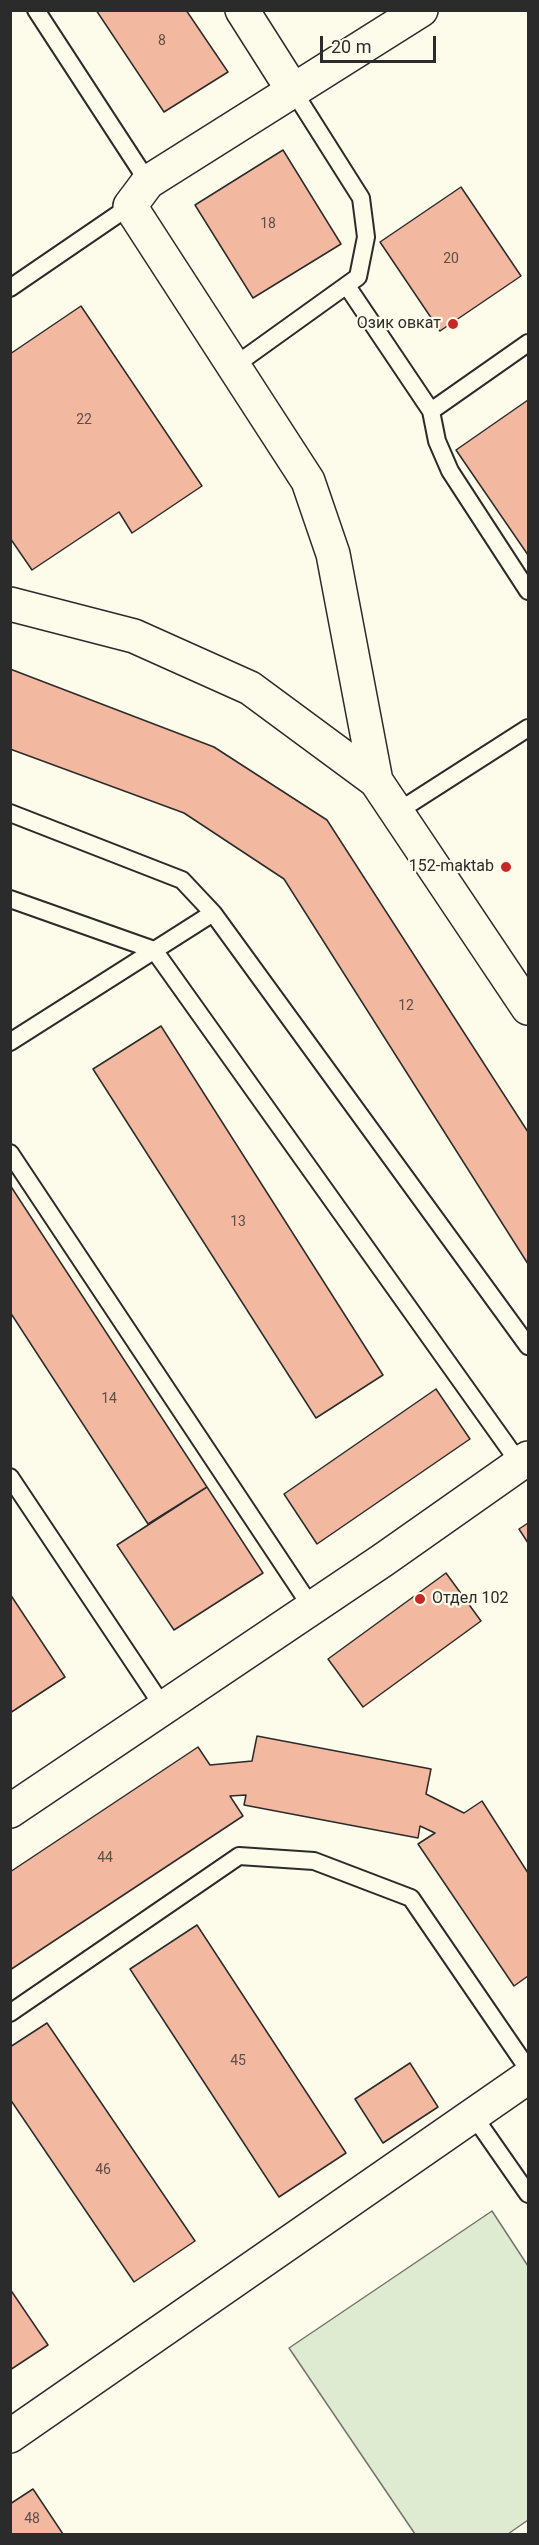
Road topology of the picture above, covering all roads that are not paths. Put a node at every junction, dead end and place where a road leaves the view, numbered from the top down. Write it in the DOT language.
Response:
graph roads {
  1 [pos="36,10"];
  2 [pos="242,10"];
  3 [pos="421,10"];
  4 [pos="294,92"];
  5 [pos="139,194"];
  6 [pos="347,286"];
  7 [pos="10,288"];
  8 [pos="528,343"];
  9 [pos="234,366"];
  10 [pos="431,411"];
  11 [pos="528,591"];
  12 [pos="10,604"];
  13 [pos="528,728"];
  14 [pos="376,781"];
  15 [pos="397,812"];
  16 [pos="10,813"];
  17 [pos="10,899"];
  18 [pos="213,913"];
  19 [pos="154,950"];
  20 [pos="528,1008"];
  21 [pos="10,1042"];
  22 [pos="10,1153"];
  23 [pos="528,1346"];
  24 [pos="524,1461"];
  25 [pos="10,1477"];
  26 [pos="312,1608"];
  27 [pos="164,1708"];
  28 [pos="10,1811"];
  29 [pos="10,2013"];
  30 [pos="528,2069"];
  31 [pos="528,2077"];
  32 [pos="473,2115"];
  33 [pos="528,2194"];
  34 [pos="10,2436"];
  1 -- 5 [label="lane"];
  2 -- 4 [label="street"];
  3 -- 4 [label="street"];
  4 -- 5 [label="street"];
  4 -- 6 [label="lane"];
  5 -- 7 [label="lane"];
  5 -- 9 [label="street"];
  6 -- 9 [label="lane"];
  6 -- 10 [label="lane"];
  8 -- 10 [label="lane"];
  9 -- 14 [label="street"];
  10 -- 11 [label="lane"];
  12 -- 14 [label="street"];
  13 -- 15 [label="lane"];
  14 -- 15 [label="street"];
  15 -- 20 [label="street"];
  16 -- 18 [label="lane"];
  17 -- 19 [label="lane"];
  18 -- 19 [label="lane"];
  18 -- 23 [label="lane"];
  19 -- 21 [label="lane"];
  19 -- 24 [label="lane"];
  22 -- 26 [label="lane"];
  24 -- 26 [label="street"];
  25 -- 27 [label="lane"];
  26 -- 27 [label="street"];
  27 -- 28 [label="street"];
  29 -- 30 [label="lane"];
  31 -- 32 [label="street"];
  32 -- 33 [label="lane"];
  32 -- 34 [label="street"];
}
